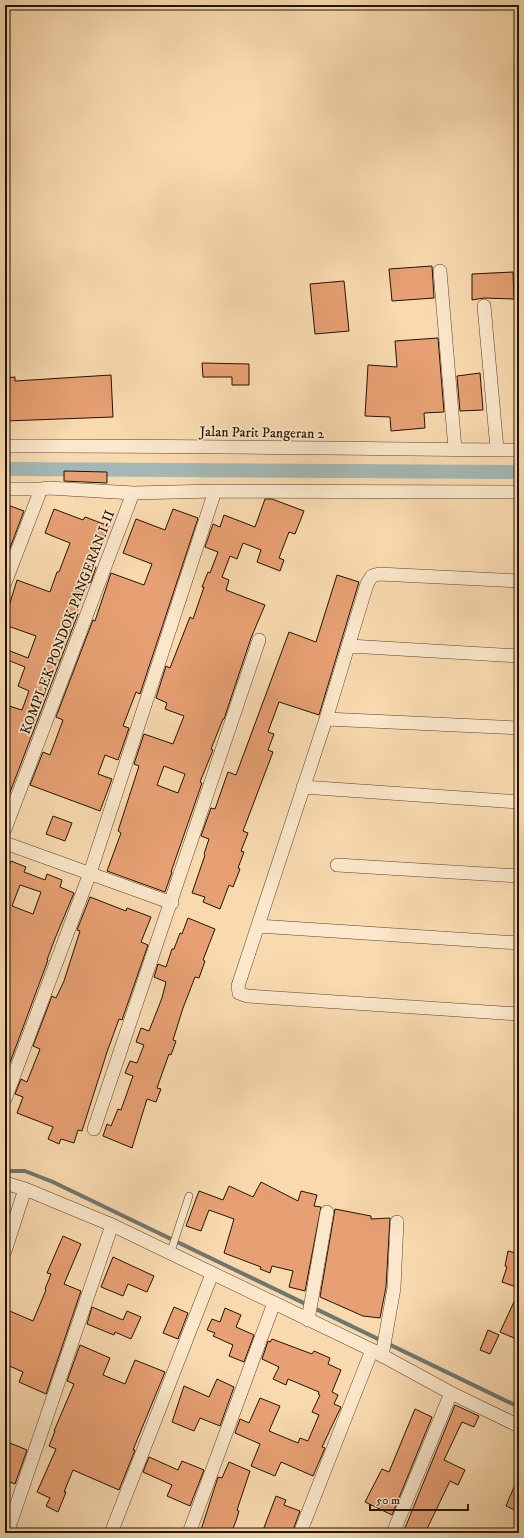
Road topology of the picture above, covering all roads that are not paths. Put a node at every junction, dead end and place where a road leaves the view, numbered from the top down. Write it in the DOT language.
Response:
graph roads {
  1 [pos="440,271"];
  2 [pos="484,306"];
  3 [pos="5,446"];
  4 [pos="455,449"];
  5 [pos="497,450"];
  6 [pos="519,450"];
  7 [pos="5,489"];
  8 [pos="41,489"];
  9 [pos="215,491"];
  10 [pos="519,492"];
  11 [pos="132,493"];
  12 [pos="519,581"];
  13 [pos="5,583"];
  14 [pos="259,640"];
  15 [pos="349,646"];
  16 [pos="519,656"];
  17 [pos="326,719"];
  18 [pos="519,728"];
  19 [pos="303,787"];
  20 [pos="519,802"];
  21 [pos="5,829"];
  22 [pos="5,843"];
  23 [pos="337,865"];
  24 [pos="90,873"];
  25 [pos="519,876"];
  26 [pos="172,902"];
  27 [pos="258,926"];
  28 [pos="519,943"];
  29 [pos="519,1014"];
  30 [pos="5,1099"];
  31 [pos="94,1130"];
  32 [pos="5,1183"];
  33 [pos="25,1189"];
  34 [pos="190,1196"];
  35 [pos="327,1212"];
  36 [pos="397,1222"];
  37 [pos="112,1225"];
  38 [pos="5,1251"];
  39 [pos="171,1251"];
  40 [pos="212,1274"];
  41 [pos="274,1303"];
  42 [pos="310,1311"];
  43 [pos="379,1352"];
  44 [pos="451,1393"];
  45 [pos="519,1426"];
  46 [pos="7,1533"];
  47 [pos="110,1533"];
  48 [pos="189,1533"];
  49 [pos="300,1533"];
  50 [pos="393,1533"];
  1 -- 4 [label="street"];
  2 -- 5 [label="street"];
  3 -- 4 [label="street, Jalan Parit Pangeran 2"];
  4 -- 5 [label="street, Jalan Parit Pangeran 2"];
  5 -- 6 [label="street, Jalan Parit Pangeran 2"];
  7 -- 8 [label="street"];
  8 -- 11 [label="street"];
  8 -- 13 [label="street"];
  9 -- 10 [label="street"];
  9 -- 11 [label="street"];
  9 -- 24 [label="street"];
  11 -- 21 [label="street, KOMPLEK PONDOK PANGERAN I-II"];
  12 -- 15 [label="street"];
  14 -- 26 [label="street"];
  15 -- 16 [label="street"];
  15 -- 17 [label="street"];
  17 -- 18 [label="street"];
  17 -- 19 [label="street"];
  19 -- 20 [label="street"];
  19 -- 27 [label="street"];
  22 -- 24 [label="street"];
  23 -- 25 [label="street"];
  24 -- 26 [label="street"];
  24 -- 30 [label="street"];
  26 -- 31 [label="street"];
  27 -- 28 [label="street"];
  27 -- 29 [label="street"];
  32 -- 33 [label="street"];
  33 -- 37 [label="street"];
  33 -- 38 [label="street"];
  34 -- 39 [label="lane"];
  35 -- 42 [label="street"];
  36 -- 43 [label="street"];
  37 -- 39 [label="street"];
  37 -- 46 [label="street"];
  39 -- 40 [label="street"];
  40 -- 41 [label="street"];
  40 -- 47 [label="street"];
  41 -- 42 [label="street"];
  41 -- 48 [label="street"];
  42 -- 43 [label="street"];
  43 -- 44 [label="street"];
  43 -- 49 [label="street"];
  44 -- 45 [label="street"];
  44 -- 50 [label="street"];
}
